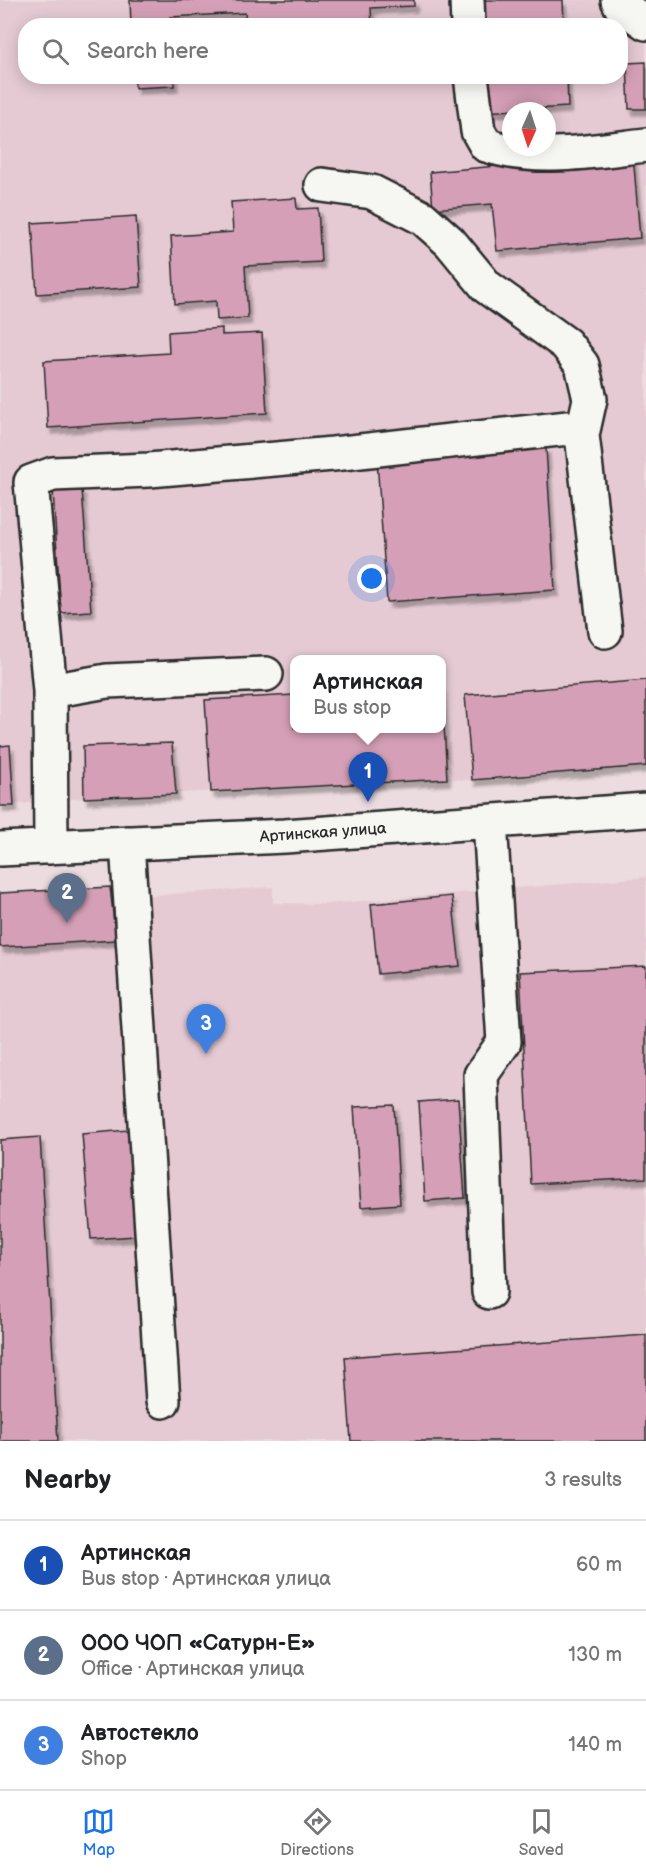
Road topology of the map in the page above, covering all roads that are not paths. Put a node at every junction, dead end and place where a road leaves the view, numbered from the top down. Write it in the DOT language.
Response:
graph roads {
  1 [pos="466,0"];
  2 [pos="618,0"];
  3 [pos="467,18"];
  4 [pos="646,23"];
  5 [pos="472,84"];
  6 [pos="646,145"];
  7 [pos="322,185"];
  8 [pos="582,435"];
  9 [pos="605,631"];
  10 [pos="266,674"];
  11 [pos="50,691"];
  12 [pos="646,810"];
  13 [pos="490,822"];
  14 [pos="127,843"];
  15 [pos="51,847"];
  16 [pos="0,849"];
  17 [pos="489,1292"];
  18 [pos="163,1401"];
  1 -- 3 [label="street"];
  2 -- 4 [label="street"];
  5 -- 6 [label="street"];
  7 -- 8 [label="street"];
  8 -- 9 [label="street"];
  8 -- 11 [label="street"];
  10 -- 11 [label="street"];
  11 -- 15 [label="street"];
  12 -- 13 [label="street, Артинская улица"];
  13 -- 14 [label="street, Артинская улица"];
  13 -- 17 [label="street"];
  14 -- 15 [label="street, Артинская улица"];
  14 -- 18 [label="street"];
  15 -- 16 [label="street, Артинская улица"];
}
